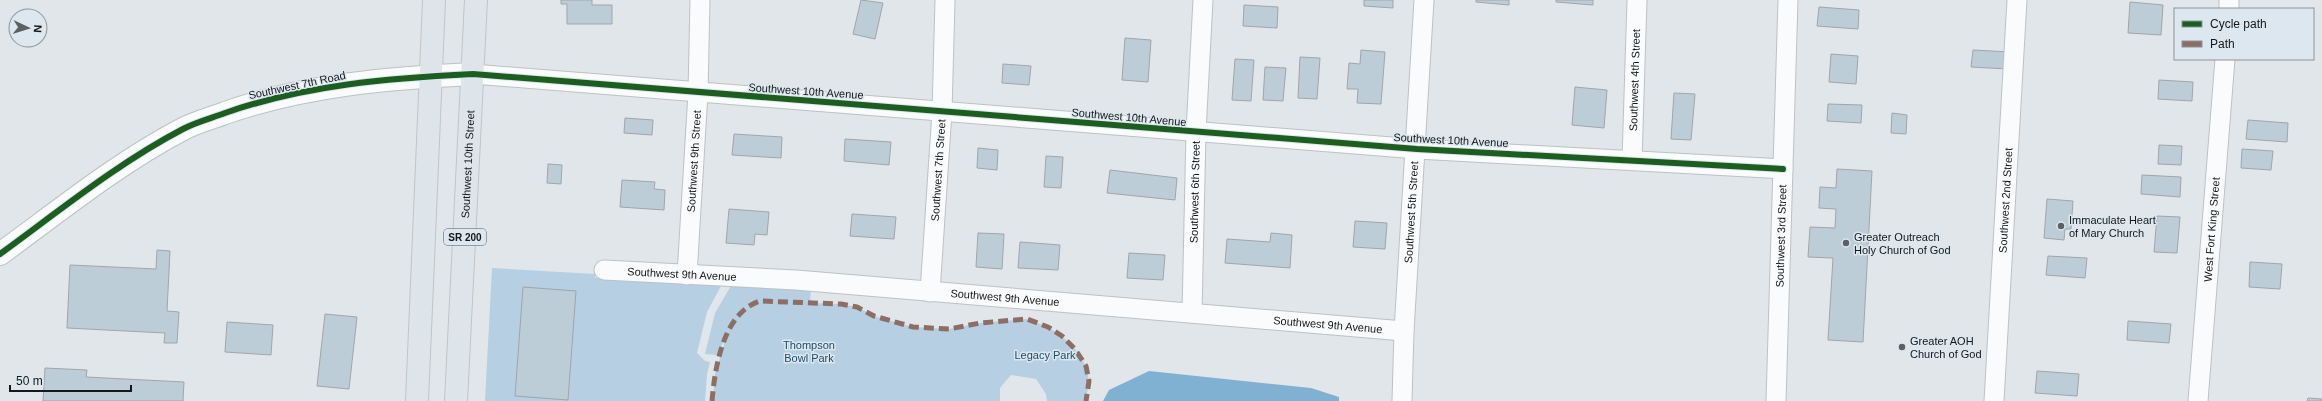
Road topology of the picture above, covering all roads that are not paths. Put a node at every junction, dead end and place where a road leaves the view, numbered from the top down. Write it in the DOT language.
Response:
graph roads {
  1 [pos="434,0"];
  2 [pos="476,0"];
  3 [pos="700,0"];
  4 [pos="945,0"];
  5 [pos="1203,0"];
  6 [pos="1424,0"];
  7 [pos="1637,0"];
  8 [pos="1788,0"];
  9 [pos="2017,0"];
  10 [pos="2225,60"];
  11 [pos="473,74"];
  12 [pos="430,76"];
  13 [pos="698,93"];
  14 [pos="942,112"];
  15 [pos="1196,132"];
  16 [pos="1416,149"];
  17 [pos="1632,160"];
  18 [pos="1783,169"];
  19 [pos="0,254"];
  20 [pos="604,270"];
  21 [pos="687,274"];
  22 [pos="930,292"];
  23 [pos="1192,313"];
  24 [pos="1404,331"];
  25 [pos="417,401"];
  26 [pos="456,401"];
  27 [pos="1402,401"];
  28 [pos="1776,401"];
  29 [pos="1994,401"];
  30 [pos="2198,401"];
  1 -- 12 [label="main road"];
  2 -- 11 [label="main road, Southwest 10th Street / SR 200"];
  3 -- 13 [label="street, Southwest 9th Street"];
  4 -- 14 [label="street, Southwest 7th Street"];
  5 -- 15 [label="street, Southwest 6th Street"];
  6 -- 16 [label="street, Southwest 5th Street"];
  7 -- 17 [label="street, Southwest 4th Street"];
  8 -- 18 [label="street, Southwest 3rd Street"];
  9 -- 29 [label="street, Southwest 2nd Street"];
  10 -- 30 [label="street, West Fort King Street"];
  11 -- 12 [label="street, Southwest 7th Road"];
  11 -- 13 [label="street, Southwest 10th Avenue"];
  11 -- 26 [label="main road, Southwest 10th Street / SR 200"];
  12 -- 19 [label="street, Southwest 7th Road"];
  12 -- 25 [label="main road"];
  13 -- 14 [label="street, Southwest 10th Avenue"];
  13 -- 21 [label="street, Southwest 9th Street"];
  14 -- 15 [label="street, Southwest 10th Avenue"];
  14 -- 22 [label="street, Southwest 7th Street"];
  15 -- 16 [label="street, Southwest 10th Avenue"];
  15 -- 23 [label="street, Southwest 6th Street"];
  16 -- 17 [label="street, Southwest 10th Avenue"];
  16 -- 24 [label="street, Southwest 5th Street"];
  17 -- 18 [label="street, Southwest 10th Avenue"];
  18 -- 28 [label="street, Southwest 3rd Street"];
  20 -- 21 [label="street, Southwest 9th Avenue"];
  21 -- 22 [label="street, Southwest 9th Avenue"];
  22 -- 23 [label="street, Southwest 9th Avenue"];
  23 -- 24 [label="street, Southwest 9th Avenue"];
  24 -- 27 [label="street, Southwest 5th Street"];
}
